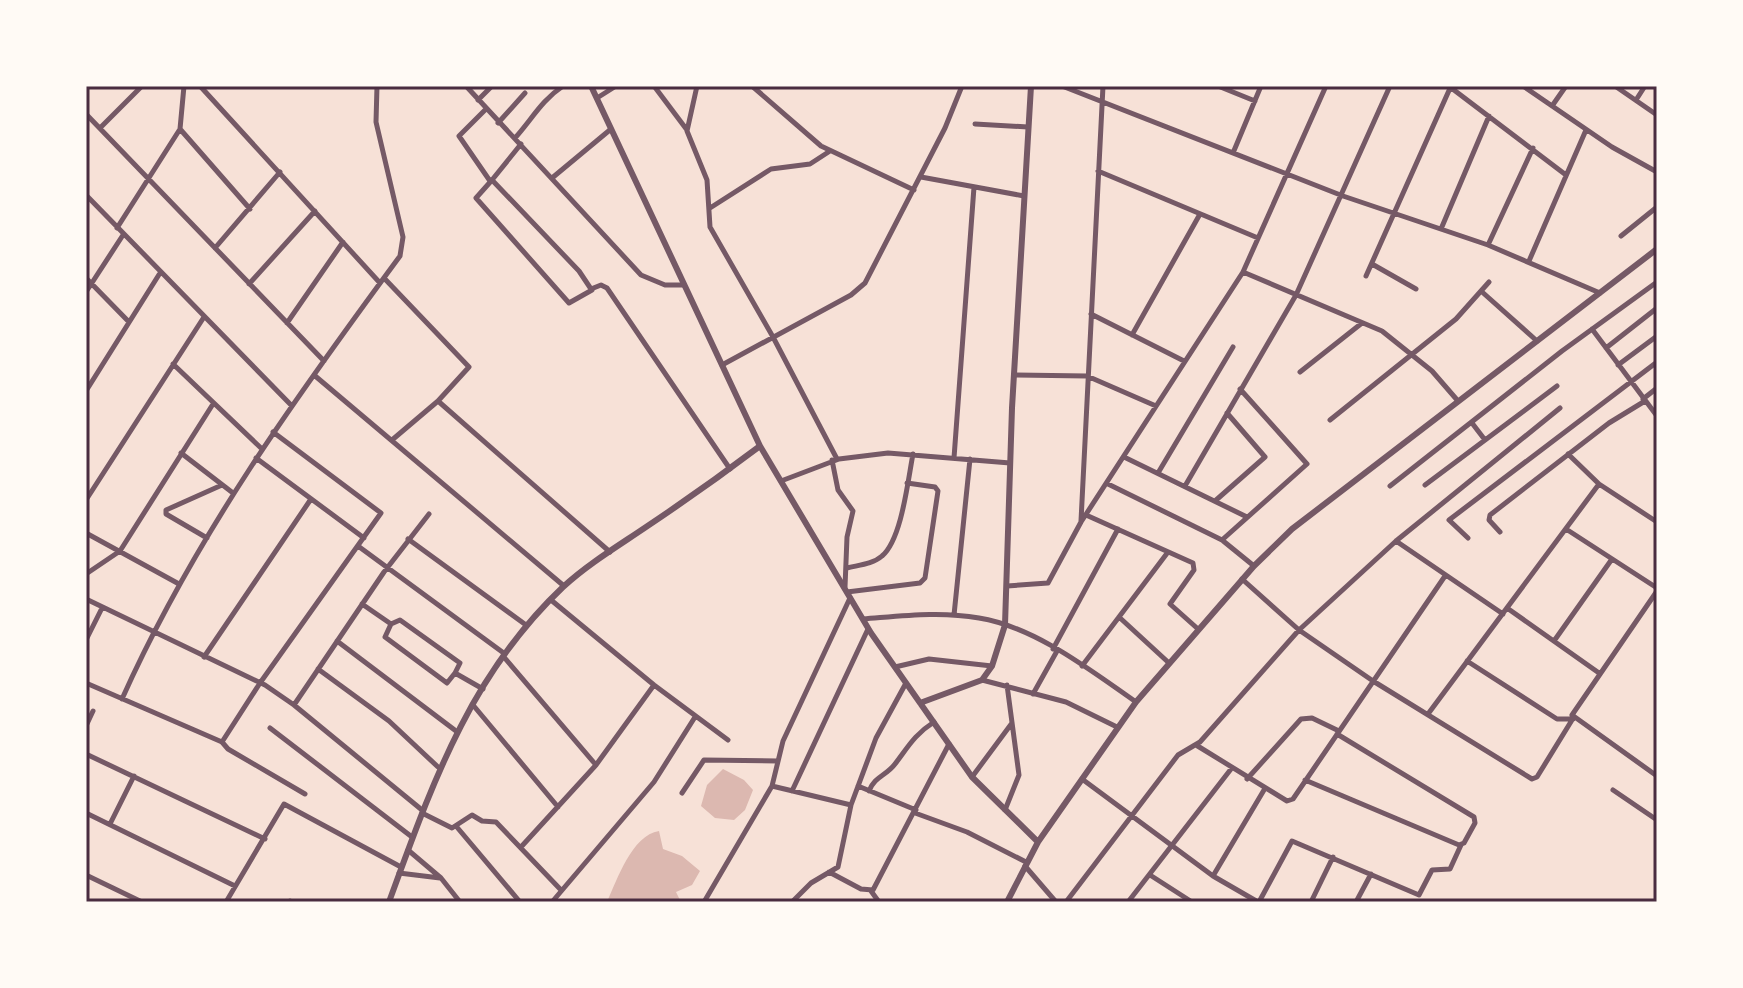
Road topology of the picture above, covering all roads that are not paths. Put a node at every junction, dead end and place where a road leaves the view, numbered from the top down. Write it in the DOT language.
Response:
graph roads {
  1 [pos="142,86"];
  2 [pos="184,86"];
  3 [pos="200,86"];
  4 [pos="377,86"];
  5 [pos="466,86"];
  6 [pos="492,86"];
  7 [pos="563,86"];
  8 [pos="591,86"];
  9 [pos="616,86"];
  10 [pos="654,86"];
  11 [pos="697,86"];
  12 [pos="752,86"];
  13 [pos="962,86"];
  14 [pos="1031,86"];
  15 [pos="1062,86"];
  16 [pos="1103,86"];
  17 [pos="1218,86"];
  18 [pos="1261,86"];
  19 [pos="1326,86"];
  20 [pos="1390,86"];
  21 [pos="1523,86"];
  22 [pos="1566,86"];
  23 [pos="1615,86"];
  24 [pos="1645,86"];
  25 [pos="1450,87"];
  26 [pos="525,93"];
  27 [pos="597,98"];
  28 [pos="478,100"];
  29 [pos="1636,100"];
  30 [pos="1102,101"];
  31 [pos="1255,101"];
  32 [pos="1552,106"];
  33 [pos="486,109"];
  34 [pos="86,114"];
  35 [pos="1657,115"];
  36 [pos="1489,116"];
  37 [pos="498,123"];
  38 [pos="975,124"];
  39 [pos="1028,127"];
  40 [pos="100,128"];
  41 [pos="180,129"];
  42 [pos="611,129"];
  43 [pos="1586,130"];
  44 [pos="687,131"];
  45 [pos="515,138"];
  46 [pos="521,144"];
  47 [pos="1533,148"];
  48 [pos="830,151"];
  49 [pos="1233,153"];
  50 [pos="1098,171"];
  51 [pos="280,172"];
  52 [pos="1657,172"];
  53 [pos="1287,174"];
  54 [pos="1566,175"];
  55 [pos="921,177"];
  56 [pos="552,178"];
  57 [pos="149,180"];
  58 [pos="491,180"];
  59 [pos="974,187"];
  60 [pos="914,190"];
  61 [pos="86,195"];
  62 [pos="1024,196"];
  63 [pos="1343,196"];
  64 [pos="1657,207"];
  65 [pos="709,208"];
  66 [pos="250,209"];
  67 [pos="315,211"];
  68 [pos="1200,213"];
  69 [pos="1395,213"];
  70 [pos="117,228"];
  71 [pos="1441,229"];
  72 [pos="123,235"];
  73 [pos="1621,236"];
  74 [pos="1258,238"];
  75 [pos="343,242"];
  76 [pos="1488,245"];
  77 [pos="215,248"];
  78 [pos="1657,249"];
  79 [pos="1529,261"];
  80 [pos="1372,264"];
  81 [pos="1243,272"];
  82 [pos="160,273"];
  83 [pos="1366,276"];
  84 [pos="89,280"];
  85 [pos="382,280"];
  86 [pos="1489,282"];
  87 [pos="1657,282"];
  88 [pos="249,284"];
  89 [pos="684,285"];
  90 [pos="1416,289"];
  91 [pos="592,290"];
  92 [pos="1481,291"];
  93 [pos="86,292"];
  94 [pos="1600,293"];
  95 [pos="1296,295"];
  96 [pos="1657,308"];
  97 [pos="1091,314"];
  98 [pos="204,317"];
  99 [pos="129,322"];
  100 [pos="1363,322"];
  101 [pos="287,323"];
  102 [pos="1592,329"];
  103 [pos="1132,335"];
  104 [pos="1657,336"];
  105 [pos="773,337"];
  106 [pos="1537,341"];
  107 [pos="1233,347"];
  108 [pos="1606,348"];
  109 [pos="1412,355"];
  110 [pos="324,361"];
  111 [pos="1184,361"];
  112 [pos="1657,362"];
  113 [pos="173,364"];
  114 [pos="722,365"];
  115 [pos="1618,365"];
  116 [pos="1300,372"];
  117 [pos="314,375"];
  118 [pos="1014,375"];
  119 [pos="1087,376"];
  120 [pos="1630,381"];
  121 [pos="1557,386"];
  122 [pos="1657,388"];
  123 [pos="1240,389"];
  124 [pos="86,391"];
  125 [pos="1644,400"];
  126 [pos="438,401"];
  127 [pos="1458,401"];
  128 [pos="213,404"];
  129 [pos="292,406"];
  130 [pos="1156,406"];
  131 [pos="1560,408"];
  132 [pos="1227,413"];
  133 [pos="1657,416"];
  134 [pos="1330,420"];
  135 [pos="1472,423"];
  136 [pos="273,432"];
  137 [pos="392,440"];
  138 [pos="1485,440"];
  139 [pos="760,446"];
  140 [pos="262,449"];
  141 [pos="181,453"];
  142 [pos="913,454"];
  143 [pos="1568,454"];
  144 [pos="1124,457"];
  145 [pos="256,458"];
  146 [pos="954,458"];
  147 [pos="970,459"];
  148 [pos="834,460"];
  149 [pos="1010,463"];
  150 [pos="730,469"];
  151 [pos="1158,473"];
  152 [pos="781,481"];
  153 [pos="907,483"];
  154 [pos="1108,484"];
  155 [pos="1599,484"];
  156 [pos="222,485"];
  157 [pos="1425,485"];
  158 [pos="1185,486"];
  159 [pos="1390,486"];
  160 [pos="233,493"];
  161 [pos="311,499"];
  162 [pos="86,500"];
  163 [pos="1215,501"];
  164 [pos="429,514"];
  165 [pos="1086,515"];
  166 [pos="1247,517"];
  167 [pos="1081,522"];
  168 [pos="1657,522"];
  169 [pos="1118,529"];
  170 [pos="1566,529"];
  171 [pos="1500,532"];
  172 [pos="86,533"];
  173 [pos="207,538"];
  174 [pos="364,538"];
  175 [pos="1468,538"];
  176 [pos="408,539"];
  177 [pos="1222,540"];
  178 [pos="1396,541"];
  179 [pos="358,546"];
  180 [pos="120,551"];
  181 [pos="610,552"];
  182 [pos="1168,552"];
  183 [pos="1612,559"];
  184 [pos="1254,566"];
  185 [pos="847,568"];
  186 [pos="386,569"];
  187 [pos="86,574"];
  188 [pos="1445,576"];
  189 [pos="1242,579"];
  190 [pos="179,584"];
  191 [pos="564,586"];
  192 [pos="1007,586"];
  193 [pos="1657,590"];
  194 [pos="847,593"];
  195 [pos="86,599"];
  196 [pos="551,600"];
  197 [pos="362,604"];
  198 [pos="102,608"];
  199 [pos="1505,611"];
  200 [pos="954,615"];
  201 [pos="1119,617"];
  202 [pos="863,619"];
  203 [pos="391,624"];
  204 [pos="526,625"];
  205 [pos="1005,625"];
  206 [pos="868,629"];
  207 [pos="1198,629"];
  208 [pos="1299,630"];
  209 [pos="152,632"];
  210 [pos="86,640"];
  211 [pos="337,641"];
  212 [pos="1554,641"];
  213 [pos="1055,650"];
  214 [pos="504,655"];
  215 [pos="204,657"];
  216 [pos="1467,661"];
  217 [pos="1169,663"];
  218 [pos="992,666"];
  219 [pos="895,667"];
  220 [pos="1082,667"];
  221 [pos="318,669"];
  222 [pos="455,673"];
  223 [pos="1599,673"];
  224 [pos="982,680"];
  225 [pos="1373,681"];
  226 [pos="86,683"];
  227 [pos="260,683"];
  228 [pos="906,683"];
  229 [pos="654,685"];
  230 [pos="1007,685"];
  231 [pos="483,689"];
  232 [pos="1033,694"];
  233 [pos="122,699"];
  234 [pos="1136,702"];
  235 [pos="920,703"];
  236 [pos="294,705"];
  237 [pos="473,705"];
  238 [pos="93,711"];
  239 [pos="1428,714"];
  240 [pos="695,717"];
  241 [pos="1573,719"];
  242 [pos="934,722"];
  243 [pos="1012,723"];
  244 [pos="86,726"];
  245 [pos="1117,727"];
  246 [pos="270,728"];
  247 [pos="456,731"];
  248 [pos="1338,733"];
  249 [pos="728,740"];
  250 [pos="222,742"];
  251 [pos="949,744"];
  252 [pos="1196,745"];
  253 [pos="86,754"];
  254 [pos="778,761"];
  255 [pos="596,765"];
  256 [pos="438,767"];
  257 [pos="1231,769"];
  258 [pos="134,776"];
  259 [pos="1657,776"];
  260 [pos="972,777"];
  261 [pos="1082,779"];
  262 [pos="1247,779"];
  263 [pos="1305,780"];
  264 [pos="772,786"];
  265 [pos="858,786"];
  266 [pos="1264,790"];
  267 [pos="1613,790"];
  268 [pos="792,791"];
  269 [pos="869,791"];
  270 [pos="682,793"];
  271 [pos="305,794"];
  272 [pos="851,805"];
  273 [pos="558,807"];
  274 [pos="422,811"];
  275 [pos="1004,811"];
  276 [pos="915,812"];
  277 [pos="86,813"];
  278 [pos="1131,817"];
  279 [pos="1657,820"];
  280 [pos="110,824"];
  281 [pos="456,826"];
  282 [pos="412,837"];
  283 [pos="265,839"];
  284 [pos="1038,842"];
  285 [pos="1461,845"];
  286 [pos="1173,846"];
  287 [pos="521,847"];
  288 [pos="408,850"];
  289 [pos="1333,857"];
  290 [pos="1026,864"];
  291 [pos="400,870"];
  292 [pos="829,872"];
  293 [pos="1371,874"];
  294 [pos="86,875"];
  295 [pos="1150,875"];
  296 [pos="1213,876"];
  297 [pos="441,878"];
  298 [pos="235,886"];
  299 [pos="561,890"];
  300 [pos="871,891"];
  301 [pos="142,902"];
  302 [pos="226,902"];
  303 [pos="389,902"];
  304 [pos="460,902"];
  305 [pos="520,902"];
  306 [pos="552,902"];
  307 [pos="704,902"];
  308 [pos="792,902"];
  309 [pos="879,902"];
  310 [pos="1007,902"];
  311 [pos="1056,902"];
  312 [pos="1066,902"];
  313 [pos="1128,902"];
  314 [pos="1192,902"];
  315 [pos="1258,902"];
  316 [pos="1311,902"];
  317 [pos="1356,902"];
  1 -- 40 [label="street"];
  2 -- 41 [label="street"];
  3 -- 51 [label="street"];
  4 -- 85 [label="street"];
  5 -- 28 [label="street"];
  6 -- 28 [label="street"];
  7 -- 45 [label="street"];
  8 -- 27 [label="street"];
  9 -- 27 [label="street"];
  10 -- 44 [label="street"];
  11 -- 44 [label="street"];
  12 -- 48 [label="street"];
  13 -- 55 [label="street"];
  14 -- 39 [label="street"];
  15 -- 30 [label="street"];
  16 -- 30 [label="street"];
  17 -- 31 [label="street"];
  18 -- 31 [label="street"];
  19 -- 53 [label="street"];
  20 -- 63 [label="street"];
  21 -- 32 [label="street"];
  22 -- 32 [label="street"];
  23 -- 29 [label="street"];
  24 -- 29 [label="street"];
  25 -- 36 [label="street"];
  25 -- 69 [label="street"];
  26 -- 37 [label="street"];
  27 -- 42 [label="street"];
  28 -- 33 [label="street"];
  29 -- 35 [label="street"];
  30 -- 49 [label="street"];
  30 -- 50 [label="street"];
  31 -- 49 [label="street"];
  32 -- 43 [label="street"];
  33 -- 37 [label="street"];
  33 -- 58 [label="street"];
  34 -- 40 [label="street"];
  36 -- 47 [label="street"];
  36 -- 71 [label="street"];
  37 -- 45 [label="street"];
  38 -- 39 [label="street"];
  39 -- 62 [label="street"];
  40 -- 57 [label="street"];
  41 -- 57 [label="street"];
  41 -- 66 [label="street"];
  42 -- 56 [label="street"];
  42 -- 89 [label="street"];
  43 -- 52 [label="street"];
  43 -- 54 [label="street"];
  44 -- 65 [label="street"];
  45 -- 46 [label="street"];
  46 -- 56 [label="street"];
  46 -- 58 [label="street"];
  47 -- 54 [label="street"];
  47 -- 76 [label="street"];
  48 -- 60 [label="street"];
  48 -- 65 [label="street"];
  49 -- 53 [label="street"];
  50 -- 68 [label="street"];
  50 -- 97 [label="street"];
  51 -- 66 [label="street"];
  51 -- 67 [label="street"];
  53 -- 63 [label="street"];
  53 -- 74 [label="street"];
  54 -- 79 [label="street"];
  55 -- 59 [label="street"];
  55 -- 60 [label="street"];
  56 -- 89 [label="street"];
  57 -- 70 [label="street"];
  57 -- 77 [label="street"];
  58 -- 91 [label="street"];
  58 -- 91 [label="street"];
  59 -- 62 [label="street"];
  59 -- 146 [label="street"];
  60 -- 105 [label="street"];
  61 -- 70 [label="street"];
  62 -- 118 [label="street"];
  63 -- 69 [label="street"];
  63 -- 95 [label="street"];
  64 -- 73 [label="street"];
  65 -- 105 [label="street"];
  66 -- 77 [label="street"];
  67 -- 75 [label="street"];
  67 -- 88 [label="street"];
  68 -- 74 [label="street"];
  68 -- 103 [label="street"];
  69 -- 71 [label="street"];
  69 -- 80 [label="street"];
  70 -- 72 [label="street"];
  71 -- 76 [label="street"];
  72 -- 82 [label="street"];
  72 -- 84 [label="street"];
  74 -- 81 [label="street"];
  75 -- 85 [label="street"];
  75 -- 101 [label="street"];
  76 -- 79 [label="street"];
  77 -- 88 [label="street"];
  78 -- 94 [label="street"];
  79 -- 94 [label="street"];
  80 -- 83 [label="street"];
  80 -- 90 [label="street"];
  81 -- 95 [label="street"];
  81 -- 111 [label="street"];
  82 -- 98 [label="street"];
  82 -- 99 [label="street"];
  84 -- 93 [label="street"];
  84 -- 99 [label="street"];
  85 -- 110 [label="street"];
  85 -- 126 [label="street"];
  86 -- 92 [label="street"];
  87 -- 102 [label="street"];
  88 -- 101 [label="street"];
  89 -- 114 [label="street"];
  91 -- 150 [label="street"];
  92 -- 106 [label="street"];
  92 -- 109 [label="street"];
  94 -- 106 [label="street"];
  95 -- 100 [label="street"];
  95 -- 123 [label="street"];
  96 -- 108 [label="street"];
  97 -- 103 [label="street"];
  97 -- 119 [label="street"];
  98 -- 113 [label="street"];
  98 -- 129 [label="street"];
  99 -- 124 [label="street"];
  100 -- 109 [label="street"];
  100 -- 116 [label="street"];
  101 -- 110 [label="street"];
  102 -- 108 [label="street"];
  102 -- 135 [label="street"];
  103 -- 111 [label="street"];
  104 -- 115 [label="street"];
  105 -- 114 [label="street"];
  105 -- 148 [label="street"];
  106 -- 127 [label="street"];
  107 -- 151 [label="street"];
  108 -- 115 [label="street"];
  109 -- 127 [label="street"];
  109 -- 134 [label="street"];
  110 -- 117 [label="street"];
  111 -- 130 [label="street"];
  112 -- 120 [label="street"];
  113 -- 128 [label="street"];
  113 -- 162 [label="street"];
  114 -- 139 [label="street"];
  115 -- 120 [label="street"];
  117 -- 129 [label="street"];
  117 -- 137 [label="street"];
  118 -- 119 [label="street"];
  118 -- 149 [label="street"];
  119 -- 130 [label="street"];
  119 -- 167 [label="street"];
  120 -- 125 [label="street"];
  120 -- 175 [label="street"];
  121 -- 138 [label="street"];
  122 -- 125 [label="street"];
  123 -- 132 [label="street"];
  123 -- 166 [label="street"];
  125 -- 133 [label="street"];
  125 -- 143 [label="street"];
  126 -- 137 [label="street"];
  126 -- 181 [label="street"];
  127 -- 184 [label="street"];
  128 -- 140 [label="street"];
  128 -- 141 [label="street"];
  129 -- 136 [label="street"];
  130 -- 144 [label="street"];
  131 -- 178 [label="street"];
  132 -- 158 [label="street"];
  132 -- 163 [label="street"];
  135 -- 138 [label="street"];
  135 -- 159 [label="street"];
  136 -- 140 [label="street"];
  136 -- 174 [label="street"];
  137 -- 191 [label="street"];
  138 -- 157 [label="street"];
  139 -- 150 [label="street"];
  139 -- 152 [label="street"];
  140 -- 145 [label="street"];
  141 -- 156 [label="street"];
  141 -- 180 [label="street"];
  142 -- 146 [label="street"];
  142 -- 148 [label="street"];
  142 -- 153 [label="street"];
  143 -- 155 [label="street"];
  143 -- 171 [label="street"];
  144 -- 151 [label="street"];
  144 -- 154 [label="street"];
  145 -- 160 [label="street"];
  145 -- 161 [label="street"];
  146 -- 147 [label="street"];
  147 -- 149 [label="street"];
  147 -- 200 [label="street"];
  148 -- 152 [label="street"];
  148 -- 185 [label="street"];
  149 -- 192 [label="street"];
  150 -- 181 [label="street"];
  151 -- 158 [label="street"];
  152 -- 194 [label="street"];
  153 -- 185 [label="street"];
  153 -- 194 [label="street"];
  154 -- 165 [label="street"];
  154 -- 177 [label="street"];
  155 -- 168 [label="street"];
  155 -- 170 [label="street"];
  156 -- 160 [label="street"];
  156 -- 173 [label="street"];
  158 -- 163 [label="street"];
  160 -- 173 [label="street"];
  161 -- 174 [label="street"];
  161 -- 215 [label="street"];
  163 -- 166 [label="street"];
  164 -- 176 [label="street"];
  165 -- 167 [label="street"];
  165 -- 169 [label="street"];
  166 -- 177 [label="street"];
  167 -- 192 [label="street"];
  169 -- 182 [label="street"];
  169 -- 213 [label="street"];
  170 -- 183 [label="street"];
  170 -- 199 [label="street"];
  172 -- 180 [label="street"];
  173 -- 190 [label="street"];
  174 -- 179 [label="street"];
  176 -- 186 [label="street"];
  176 -- 204 [label="street"];
  177 -- 184 [label="street"];
  178 -- 188 [label="street"];
  178 -- 208 [label="street"];
  179 -- 186 [label="street"];
  179 -- 227 [label="street"];
  180 -- 187 [label="street"];
  180 -- 190 [label="street"];
  181 -- 191 [label="street"];
  182 -- 201 [label="street"];
  182 -- 207 [label="street"];
  183 -- 193 [label="street"];
  183 -- 212 [label="street"];
  184 -- 189 [label="street"];
  185 -- 194 [label="street"];
  186 -- 197 [label="street"];
  186 -- 214 [label="street"];
  188 -- 199 [label="street"];
  188 -- 225 [label="street"];
  189 -- 207 [label="street"];
  189 -- 208 [label="street"];
  190 -- 209 [label="street"];
  191 -- 196 [label="street"];
  192 -- 205 [label="street"];
  193 -- 223 [label="street"];
  194 -- 202 [label="street"];
  194 -- 254 [label="street"];
  195 -- 198 [label="street"];
  196 -- 204 [label="street"];
  196 -- 229 [label="street"];
  197 -- 203 [label="street"];
  197 -- 211 [label="street"];
  198 -- 209 [label="street"];
  198 -- 210 [label="street"];
  199 -- 212 [label="street"];
  199 -- 216 [label="street"];
  200 -- 202 [label="street"];
  200 -- 205 [label="street"];
  201 -- 217 [label="street"];
  201 -- 220 [label="street"];
  202 -- 206 [label="street"];
  203 -- 222 [label="street"];
  203 -- 222 [label="street"];
  204 -- 214 [label="street"];
  205 -- 213 [label="street"];
  205 -- 218 [label="street"];
  206 -- 219 [label="street"];
  206 -- 268 [label="street"];
  207 -- 217 [label="street"];
  208 -- 225 [label="street"];
  208 -- 252 [label="street"];
  209 -- 215 [label="street"];
  209 -- 233 [label="street"];
  211 -- 221 [label="street"];
  211 -- 247 [label="street"];
  212 -- 223 [label="street"];
  213 -- 220 [label="street"];
  213 -- 232 [label="street"];
  214 -- 231 [label="street"];
  214 -- 255 [label="street"];
  215 -- 227 [label="street"];
  216 -- 239 [label="street"];
  216 -- 241 [label="street"];
  217 -- 234 [label="street"];
  218 -- 219 [label="street"];
  218 -- 224 [label="street"];
  219 -- 228 [label="street"];
  220 -- 234 [label="street"];
  221 -- 236 [label="street"];
  221 -- 256 [label="street"];
  222 -- 231 [label="street"];
  223 -- 241 [label="street"];
  224 -- 230 [label="street"];
  224 -- 235 [label="street"];
  225 -- 239 [label="street"];
  225 -- 248 [label="street"];
  226 -- 233 [label="street"];
  227 -- 236 [label="street"];
  227 -- 250 [label="street"];
  228 -- 235 [label="street"];
  228 -- 265 [label="street"];
  229 -- 240 [label="street"];
  229 -- 255 [label="street"];
  230 -- 232 [label="street"];
  230 -- 243 [label="street"];
  231 -- 237 [label="street"];
  232 -- 245 [label="street"];
  233 -- 250 [label="street"];
  234 -- 245 [label="street"];
  235 -- 242 [label="street"];
  236 -- 274 [label="street"];
  237 -- 247 [label="street"];
  237 -- 273 [label="street"];
  238 -- 244 [label="street"];
  239 -- 241 [label="street"];
  240 -- 249 [label="street"];
  240 -- 299 [label="street"];
  241 -- 259 [label="street"];
  242 -- 251 [label="street"];
  242 -- 269 [label="street"];
  243 -- 260 [label="street"];
  243 -- 275 [label="street"];
  245 -- 261 [label="street"];
  246 -- 282 [label="street"];
  247 -- 256 [label="street"];
  248 -- 262 [label="street"];
  248 -- 263 [label="street"];
  248 -- 285 [label="street"];
  250 -- 271 [label="street"];
  251 -- 260 [label="street"];
  251 -- 276 [label="street"];
  252 -- 257 [label="street"];
  252 -- 278 [label="street"];
  253 -- 258 [label="street"];
  254 -- 264 [label="street"];
  254 -- 270 [label="street"];
  255 -- 273 [label="street"];
  256 -- 274 [label="street"];
  257 -- 262 [label="street"];
  257 -- 286 [label="street"];
  258 -- 280 [label="street"];
  258 -- 283 [label="street"];
  260 -- 275 [label="street"];
  261 -- 278 [label="street"];
  261 -- 284 [label="street"];
  262 -- 266 [label="street"];
  263 -- 266 [label="street"];
  263 -- 285 [label="street"];
  264 -- 268 [label="street"];
  264 -- 307 [label="street"];
  265 -- 269 [label="street"];
  265 -- 272 [label="street"];
  266 -- 296 [label="street"];
  267 -- 279 [label="street"];
  268 -- 272 [label="street"];
  269 -- 276 [label="street"];
  272 -- 292 [label="street"];
  273 -- 287 [label="street"];
  274 -- 281 [label="street"];
  274 -- 282 [label="street"];
  275 -- 284 [label="street"];
  276 -- 290 [label="street"];
  276 -- 300 [label="street"];
  277 -- 280 [label="street"];
  278 -- 286 [label="street"];
  278 -- 312 [label="street"];
  280 -- 298 [label="street"];
  281 -- 287 [label="street"];
  281 -- 305 [label="street"];
  282 -- 288 [label="street"];
  283 -- 291 [label="street"];
  283 -- 298 [label="street"];
  284 -- 290 [label="street"];
  285 -- 293 [label="street"];
  286 -- 295 [label="street"];
  286 -- 296 [label="street"];
  287 -- 299 [label="street"];
  288 -- 291 [label="street"];
  288 -- 297 [label="street"];
  289 -- 293 [label="street"];
  289 -- 315 [label="street"];
  289 -- 316 [label="street"];
  290 -- 310 [label="street"];
  290 -- 311 [label="street"];
  291 -- 297 [label="street"];
  291 -- 303 [label="street"];
  292 -- 300 [label="street"];
  292 -- 308 [label="street"];
  293 -- 317 [label="street"];
  294 -- 301 [label="street"];
  295 -- 313 [label="street"];
  295 -- 314 [label="street"];
  296 -- 315 [label="street"];
  297 -- 304 [label="street"];
  298 -- 302 [label="street"];
  299 -- 306 [label="street"];
  300 -- 309 [label="street"];
}
